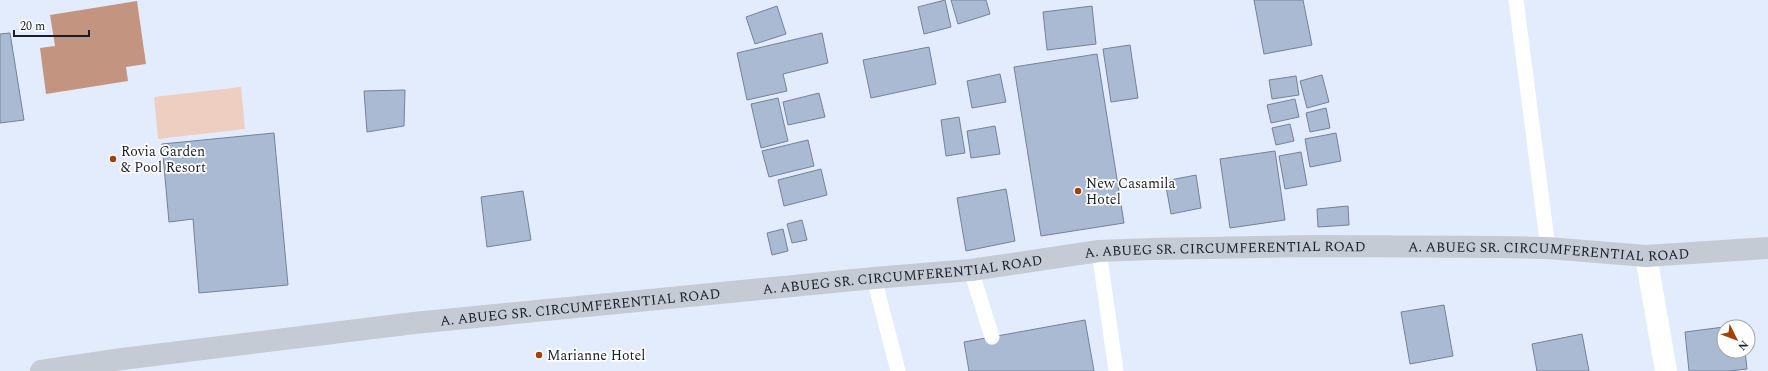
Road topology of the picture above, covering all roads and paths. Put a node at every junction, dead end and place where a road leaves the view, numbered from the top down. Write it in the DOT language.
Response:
graph roads {
  1 [pos="1516,0"];
  2 [pos="1548,248"];
  3 [pos="1768,248"];
  4 [pos="1099,252"];
  5 [pos="1646,256"];
  6 [pos="971,270"];
  7 [pos="874,278"];
  8 [pos="992,337"];
  9 [pos="41,371"];
  10 [pos="898,371"];
  11 [pos="1116,371"];
  12 [pos="1666,371"];
  1 -- 2 [label="lane"];
  2 -- 4 [label="street, A. ABUEG SR. CIRCUMFERENTIAL ROAD"];
  2 -- 5 [label="street, A. ABUEG SR. CIRCUMFERENTIAL ROAD"];
  3 -- 5 [label="street, A. ABUEG SR. CIRCUMFERENTIAL ROAD"];
  4 -- 6 [label="street, A. ABUEG SR. CIRCUMFERENTIAL ROAD"];
  4 -- 11 [label="lane"];
  5 -- 12 [label="street"];
  6 -- 7 [label="street, A. ABUEG SR. CIRCUMFERENTIAL ROAD"];
  6 -- 8 [label="lane"];
  7 -- 9 [label="street, A. ABUEG SR. CIRCUMFERENTIAL ROAD"];
  7 -- 10 [label="lane"];
}
